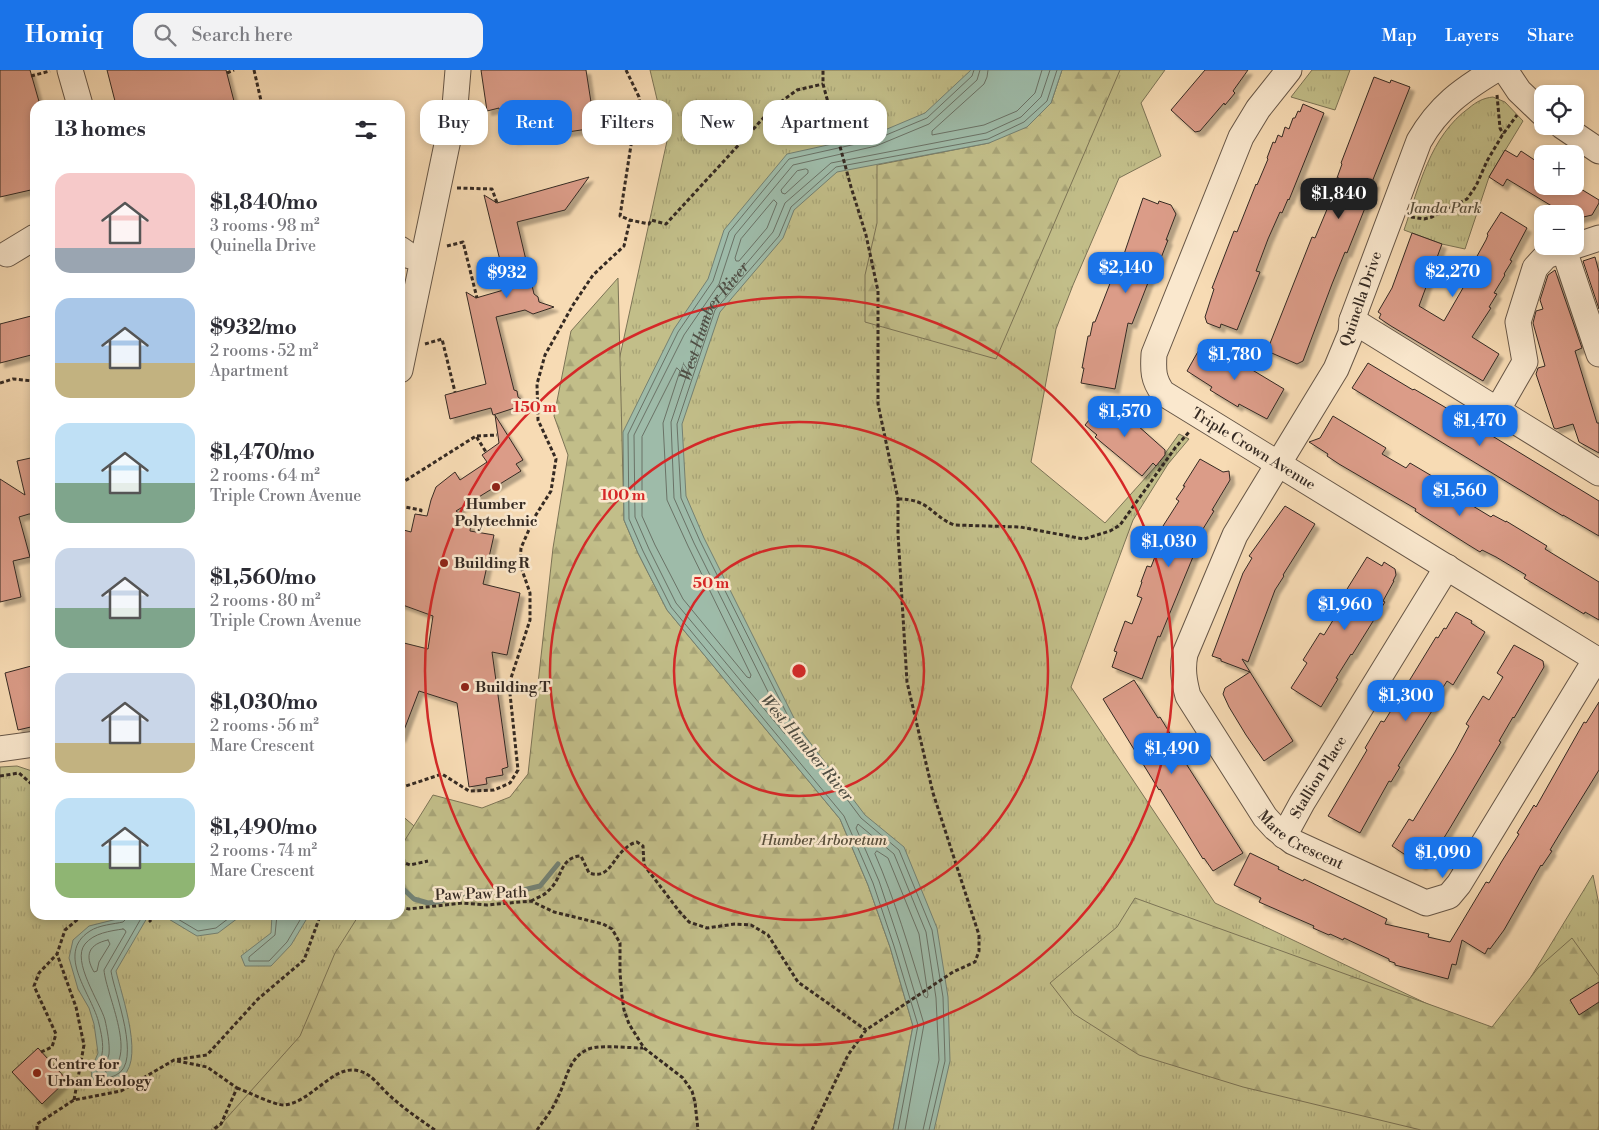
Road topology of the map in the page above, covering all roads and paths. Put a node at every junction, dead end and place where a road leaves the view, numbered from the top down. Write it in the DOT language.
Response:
graph roads {
  1 [pos="233,70"];
  2 [pos="254,70"];
  3 [pos="458,70"];
  4 [pos="626,70"];
  5 [pos="823,70"];
  6 [pos="1289,70"];
  7 [pos="59,71"];
  8 [pos="1496,71"];
  9 [pos="227,73"];
  10 [pos="31,76"];
  11 [pos="823,84"];
  12 [pos="77,100"];
  13 [pos="261,100"];
  14 [pos="1534,105"];
  15 [pos="1503,134"];
  16 [pos="1575,135"];
  17 [pos="1599,151"];
  18 [pos="456,188"];
  19 [pos="497,203"];
  20 [pos="1391,212"];
  21 [pos="630,220"];
  22 [pos="1599,238"];
  23 [pos="30,240"];
  24 [pos="1584,243"];
  25 [pos="7,254"];
  26 [pos="415,254"];
  27 [pos="1549,255"];
  28 [pos="1573,255"];
  29 [pos="477,298"];
  30 [pos="1352,320"];
  31 [pos="405,331"];
  32 [pos="422,345"];
  33 [pos="1599,354"];
  34 [pos="30,380"];
  35 [pos="0,383"];
  36 [pos="456,392"];
  37 [pos="1498,409"];
  38 [pos="1200,416"];
  39 [pos="498,435"];
  40 [pos="476,436"];
  41 [pos="486,452"];
  42 [pos="1278,463"];
  43 [pos="1599,473"];
  44 [pos="405,481"];
  45 [pos="898,499"];
  46 [pos="405,507"];
  47 [pos="420,515"];
  48 [pos="1447,567"];
  49 [pos="1597,660"];
  50 [pos="30,745"];
  51 [pos="0,749"];
  52 [pos="0,776"];
  53 [pos="30,783"];
  54 [pos="405,786"];
  55 [pos="1284,836"];
  56 [pos="428,861"];
  57 [pos="405,863"];
  58 [pos="531,901"];
  59 [pos="405,908"];
  60 [pos="77,920"];
  61 [pos="319,920"];
  62 [pos="57,954"];
  63 [pos="866,1030"];
  64 [pos="644,1048"];
  65 [pos="42,1052"];
  66 [pos="174,1060"];
  67 [pos="237,1088"];
  68 [pos="74,1100"];
  69 [pos="37,1130"];
  70 [pos="212,1130"];
  71 [pos="435,1130"];
  72 [pos="537,1130"];
  73 [pos="698,1130"];
  74 [pos="812,1130"];
  1 -- 9 [label="path"];
  2 -- 13 [label="path"];
  3 -- 26 [label="street"];
  4 -- 21 [label="path"];
  5 -- 11 [label="path"];
  6 -- 38 [label="street, Triple Crown Avenue"];
  7 -- 10 [label="path"];
  7 -- 12 [label="street"];
  8 -- 14 [label="street"];
  8 -- 15 [label="path"];
  8 -- 20 [label="street, Quinella Drive"];
  11 -- 21 [label="path"];
  11 -- 45 [label="path"];
  14 -- 15 [label="path"];
  15 -- 20 [label="path"];
  16 -- 17 [label="street"];
  18 -- 19 [label="path"];
  20 -- 30 [label="street, Quinella Drive"];
  21 -- 54 [label="path"];
  22 -- 24 [label="street"];
  23 -- 25 [label="street"];
  26 -- 29 [label="path"];
  26 -- 31 [label="street"];
  27 -- 37 [label="street"];
  28 -- 33 [label="street"];
  30 -- 37 [label="street"];
  30 -- 42 [label="street, Quinella Drive"];
  32 -- 36 [label="path"];
  34 -- 35 [label="path"];
  37 -- 43 [label="street"];
  38 -- 42 [label="street, Triple Crown Avenue"];
  38 -- 45 [label="path"];
  39 -- 40 [label="path"];
  40 -- 41 [label="path"];
  40 -- 44 [label="path"];
  42 -- 48 [label="street, Triple Crown Avenue"];
  42 -- 55 [label="street, Mare Crescent"];
  45 -- 63 [label="path"];
  46 -- 47 [label="path"];
  48 -- 49 [label="street, Triple Crown Avenue"];
  48 -- 55 [label="street, Stallion Place"];
  49 -- 55 [label="street, Mare Crescent"];
  50 -- 51 [label="street"];
  52 -- 53 [label="path"];
  56 -- 57 [label="path"];
  58 -- 59 [label="path, Paw Paw Path"];
  58 -- 63 [label="path"];
  58 -- 64 [label="path, Paw Paw Path"];
  60 -- 62 [label="path"];
  61 -- 66 [label="path"];
  62 -- 65 [label="path"];
  62 -- 68 [label="path"];
  63 -- 74 [label="path"];
  64 -- 72 [label="path"];
  64 -- 73 [label="path"];
  66 -- 67 [label="path"];
  66 -- 68 [label="path"];
  67 -- 70 [label="path"];
  67 -- 71 [label="path"];
  68 -- 69 [label="path"];
}
